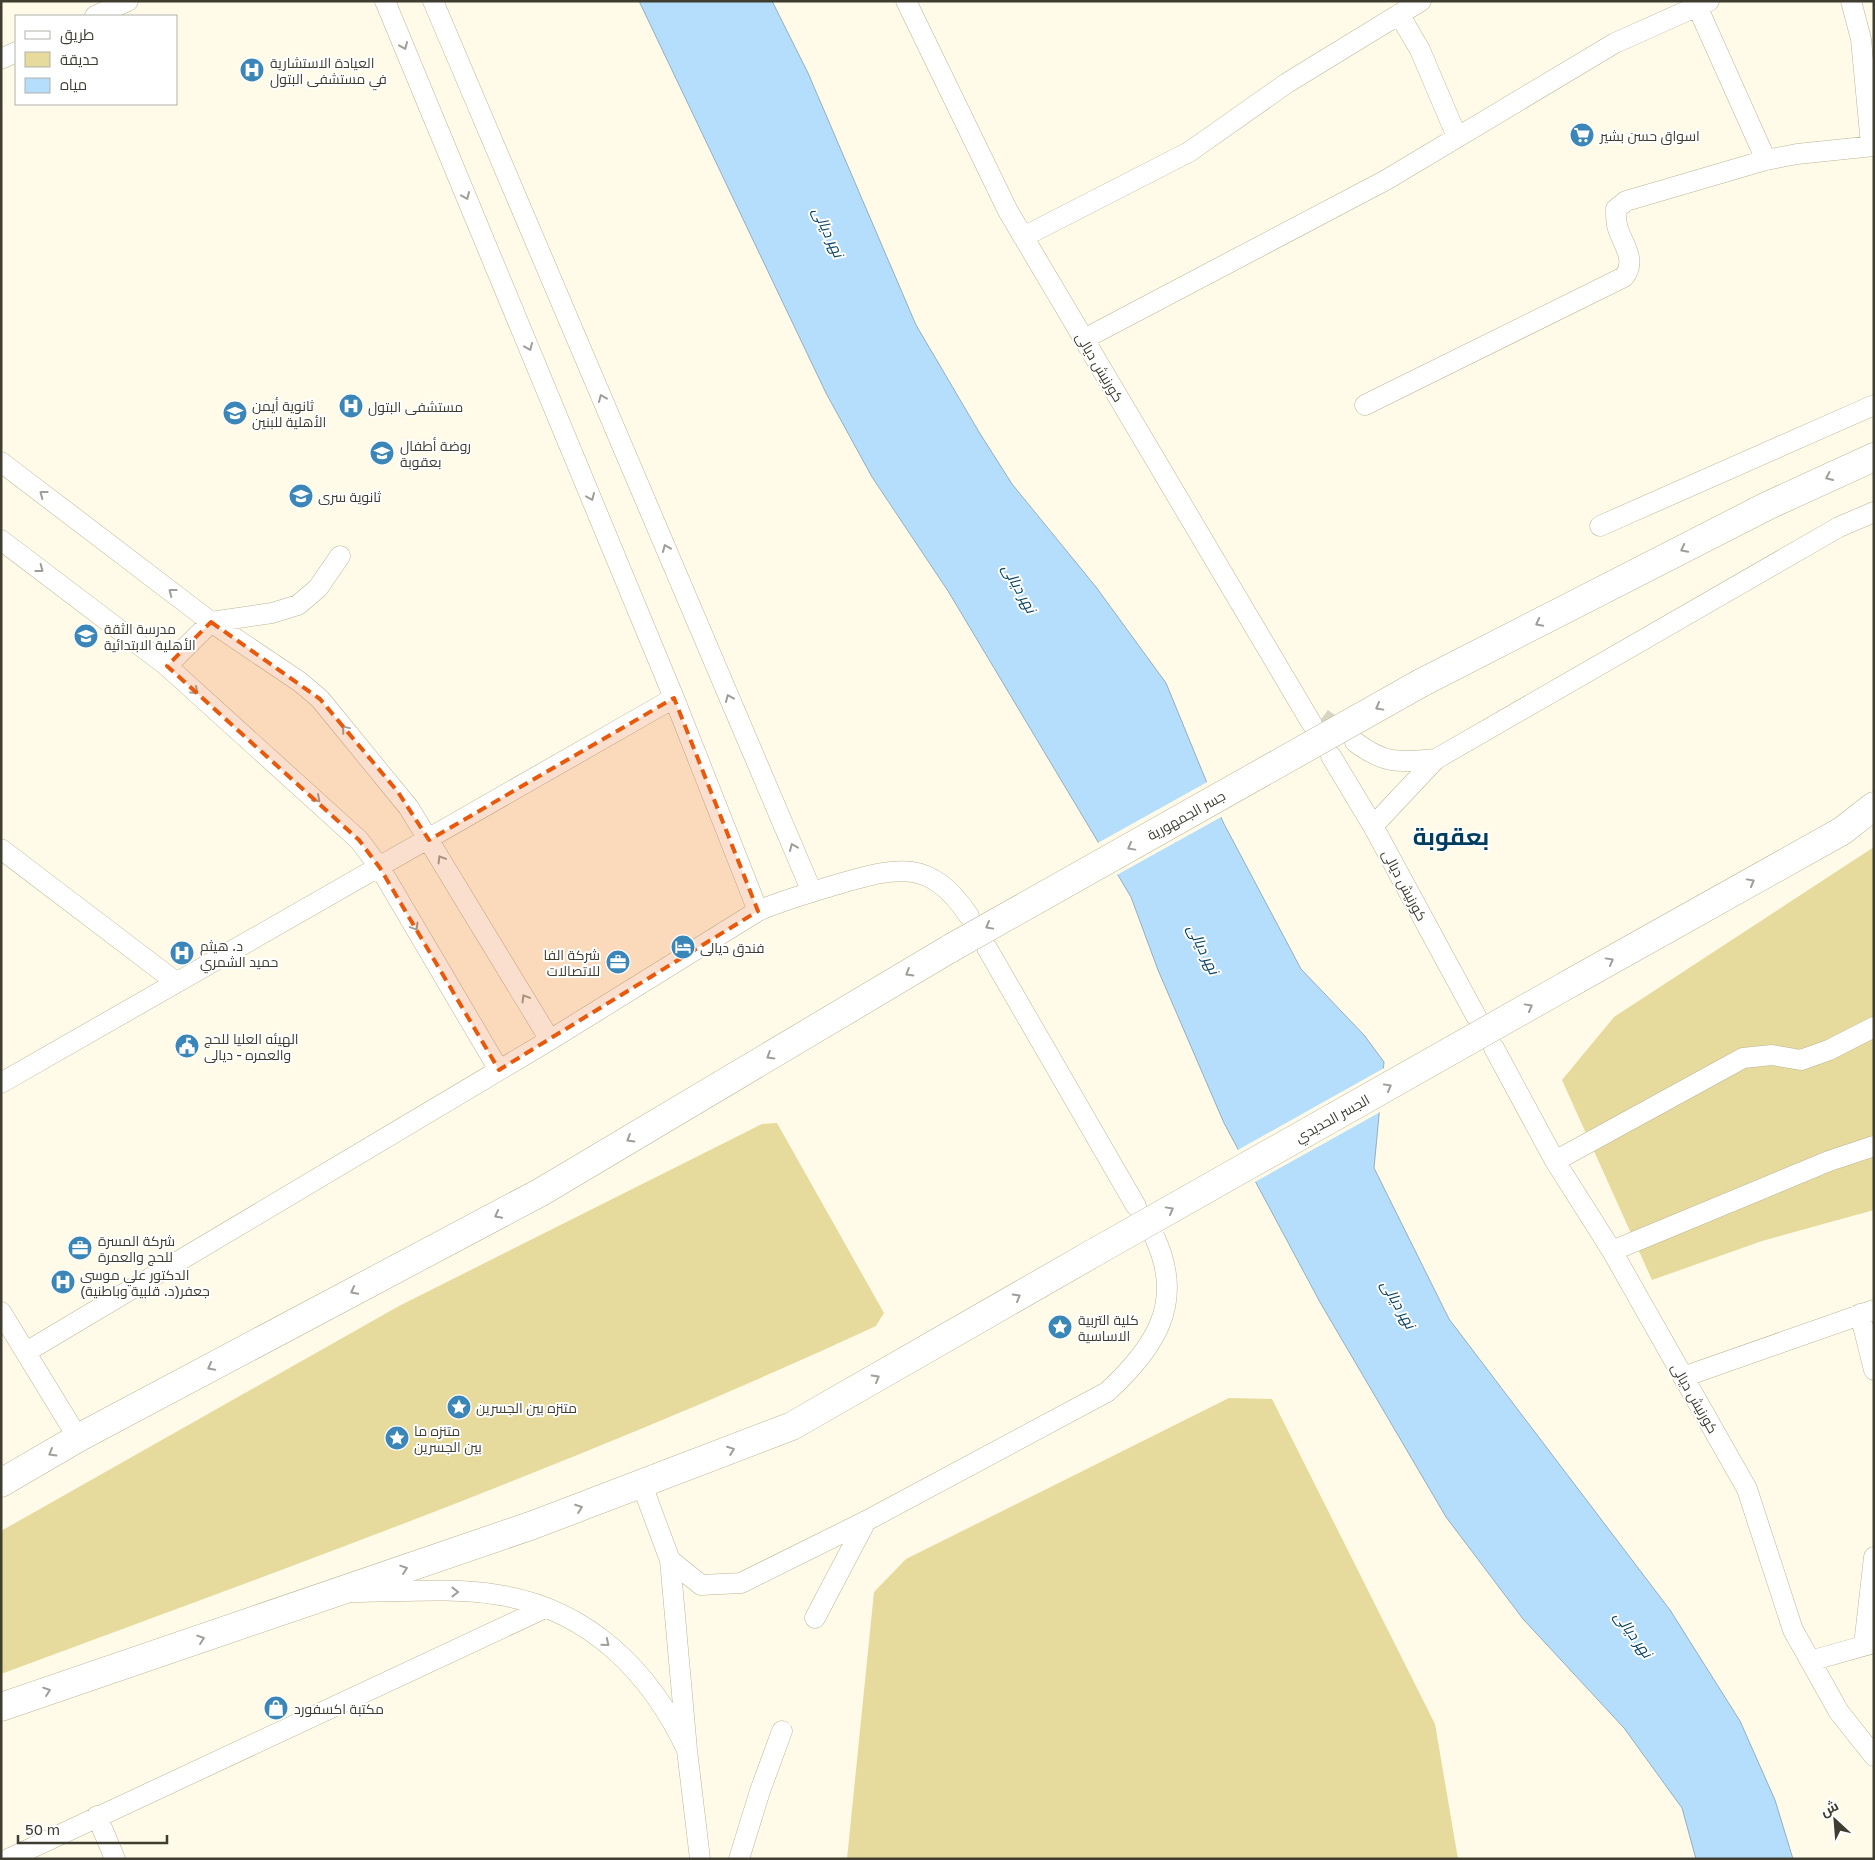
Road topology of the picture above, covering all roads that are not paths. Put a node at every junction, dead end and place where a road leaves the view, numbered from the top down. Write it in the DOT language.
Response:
graph roads {
  1 [pos="128,1"];
  2 [pos="386,1"];
  3 [pos="433,1"];
  4 [pos="906,1"];
  5 [pos="1421,1"];
  6 [pos="1851,1"];
  7 [pos="1703,4"];
  8 [pos="1398,14"];
  9 [pos="97,15"];
  10 [pos="15,52"];
  11 [pos="1,59"];
  12 [pos="1457,137"];
  13 [pos="1872,145"];
  14 [pos="1766,160"];
  15 [pos="1023,237"];
  16 [pos="1084,339"];
  17 [pos="1365,405"];
  18 [pos="1874,405"];
  19 [pos="1874,457"];
  20 [pos="1,462"];
  21 [pos="1874,512"];
  22 [pos="1600,526"];
  23 [pos="1,540"];
  24 [pos="340,556"];
  25 [pos="211,622"];
  26 [pos="167,666"];
  27 [pos="674,698"];
  28 [pos="1317,721"];
  29 [pos="1355,742"];
  30 [pos="1331,756"];
  31 [pos="1436,759"];
  32 [pos="1874,806"];
  33 [pos="1373,826"];
  34 [pos="429,840"];
  35 [pos="1,849"];
  36 [pos="380,868"];
  37 [pos="812,892"];
  38 [pos="758,911"];
  39 [pos="969,916"];
  40 [pos="987,948"];
  41 [pos="176,982"];
  42 [pos="1476,1016"];
  43 [pos="1874,1028"];
  44 [pos="550,1040"];
  45 [pos="1494,1048"];
  46 [pos="499,1070"];
  47 [pos="1,1083"];
  48 [pos="1874,1146"];
  49 [pos="1555,1161"];
  50 [pos="1136,1206"];
  51 [pos="1155,1238"];
  52 [pos="1612,1251"];
  53 [pos="1,1312"];
  54 [pos="1867,1312"];
  55 [pos="26,1352"];
  56 [pos="1874,1370"];
  57 [pos="1683,1376"];
  58 [pos="78,1438"];
  59 [pos="1,1483"];
  60 [pos="642,1485"];
  61 [pos="866,1520"];
  62 [pos="1874,1557"];
  63 [pos="670,1560"];
  64 [pos="337,1592"];
  65 [pos="545,1608"];
  66 [pos="815,1618"];
  67 [pos="1869,1644"];
  68 [pos="1810,1661"];
  69 [pos="1,1707"];
  70 [pos="782,1732"];
  71 [pos="686,1750"];
  72 [pos="1874,1756"];
  73 [pos="97,1816"];
  74 [pos="8,1859"];
  75 [pos="115,1859"];
  76 [pos="700,1859"];
  77 [pos="739,1859"];
  1 -- 9 [label="street"];
  2 -- 27 [label="street, one-way"];
  37 -- 3 [label="street, one-way"];
  4 -- 15 [label="street, كورنيش ديالى"];
  5 -- 8 [label="street"];
  6 -- 13 [label="street"];
  7 -- 12 [label="street"];
  7 -- 14 [label="street"];
  8 -- 12 [label="street"];
  8 -- 15 [label="street"];
  10 -- 11 [label="street"];
  12 -- 16 [label="street"];
  13 -- 14 [label="street"];
  14 -- 17 [label="street"];
  15 -- 16 [label="street, كورنيش ديالى"];
  16 -- 28 [label="street, كورنيش ديالى"];
  18 -- 22 [label="street"];
  19 -- 58 [label="main road, جسر الجمهورية, one-way, bridge"];
  25 -- 20 [label="street, one-way"];
  21 -- 31 [label="street"];
  23 -- 26 [label="street, one-way"];
  24 -- 25 [label="street"];
  25 -- 26 [label="street"];
  34 -- 25 [label="street, one-way"];
  26 -- 36 [label="street, one-way"];
  27 -- 34 [label="street"];
  27 -- 38 [label="street"];
  29 -- 31 [label="street"];
  30 -- 33 [label="street, كورنيش ديالى"];
  31 -- 33 [label="street"];
  60 -- 32 [label="main road, الجسر الحديدي, one-way, bridge"];
  33 -- 42 [label="street, كورنيش ديالى"];
  34 -- 36 [label="street"];
  44 -- 34 [label="street, one-way"];
  35 -- 41 [label="street"];
  36 -- 41 [label="street"];
  36 -- 46 [label="street, one-way"];
  37 -- 38 [label="street"];
  37 -- 39 [label="street"];
  38 -- 44 [label="street"];
  40 -- 50 [label="street"];
  41 -- 47 [label="street"];
  43 -- 49 [label="street"];
  44 -- 46 [label="street"];
  45 -- 49 [label="street, كورنيش ديالى"];
  46 -- 55 [label="street"];
  48 -- 52 [label="street"];
  49 -- 52 [label="street, كورنيش ديالى"];
  51 -- 61 [label="street"];
  52 -- 57 [label="street, كورنيش ديالى"];
  53 -- 55 [label="street"];
  54 -- 56 [label="street"];
  54 -- 57 [label="street"];
  55 -- 58 [label="street"];
  57 -- 68 [label="street, كورنيش ديالى"];
  58 -- 59 [label="main road, جسر الجمهورية, one-way"];
  60 -- 63 [label="street"];
  64 -- 60 [label="main road, الجسر الحديدي, one-way"];
  61 -- 63 [label="street"];
  61 -- 66 [label="street"];
  62 -- 67 [label="street"];
  63 -- 71 [label="street"];
  64 -- 65 [label="street, one-way"];
  69 -- 64 [label="main road, الجسر الحديدي, one-way"];
  65 -- 71 [label="street, one-way"];
  65 -- 73 [label="street"];
  67 -- 68 [label="street"];
  68 -- 72 [label="street, كورنيش ديالى"];
  70 -- 77 [label="street"];
  71 -- 76 [label="street"];
  73 -- 74 [label="street"];
  73 -- 75 [label="street"];
}
